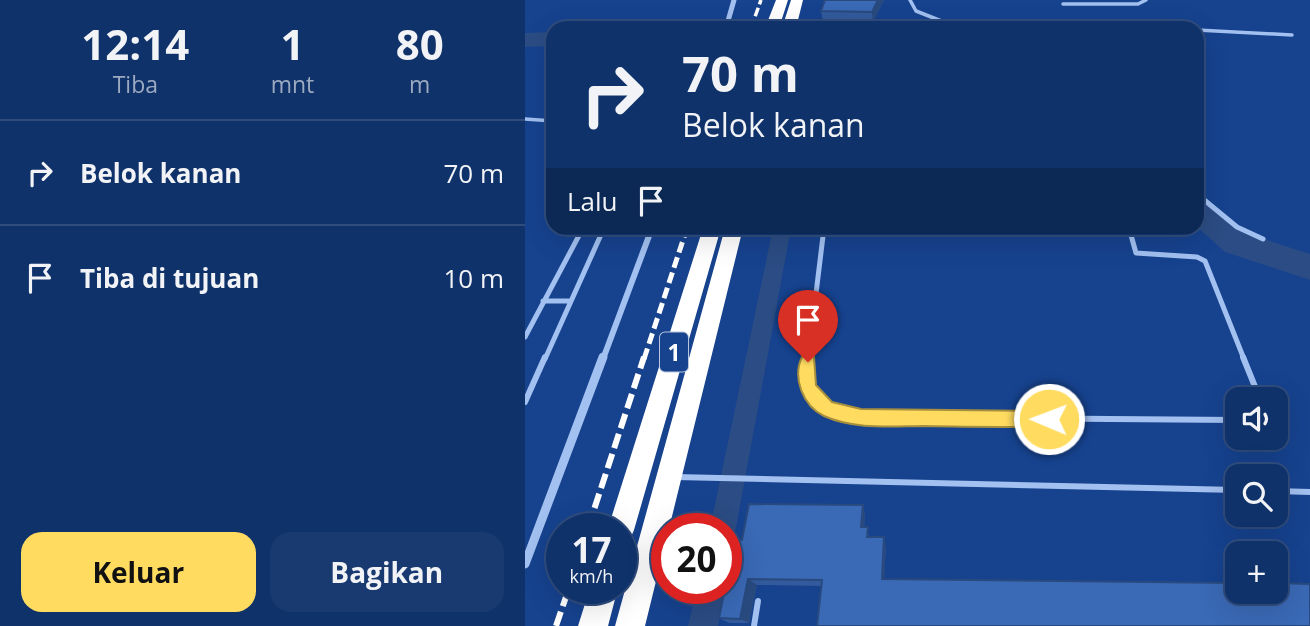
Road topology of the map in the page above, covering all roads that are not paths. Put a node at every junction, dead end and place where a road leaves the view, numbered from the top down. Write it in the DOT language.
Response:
graph roads {
  1 [pos="734,0"];
  2 [pos="782,0"];
  3 [pos="797,0"];
  4 [pos="910,0"];
  5 [pos="1146,0"];
  6 [pos="1063,4"];
  7 [pos="728,21"];
  8 [pos="774,21"];
  9 [pos="792,21"];
  10 [pos="943,21"];
  11 [pos="1204,30"];
  12 [pos="1292,35"];
  13 [pos="525,119"];
  14 [pos="546,120"];
  15 [pos="1204,200"];
  16 [pos="579,235"];
  17 [pos="601,235"];
  18 [pos="649,235"];
  19 [pos="710,235"];
  20 [pos="732,235"];
  21 [pos="823,235"];
  22 [pos="1131,235"];
  23 [pos="1263,239"];
  24 [pos="543,301"];
  25 [pos="571,301"];
  26 [pos="525,337"];
  27 [pos="1254,387"];
  28 [pos="525,402"];
  29 [pos="1225,420"];
  30 [pos="652,477"];
  31 [pos="1225,490"];
  32 [pos="1288,491"];
  33 [pos="1310,492"];
  34 [pos="631,513"];
  35 [pos="525,564"];
  36 [pos="758,601"];
  37 [pos="599,604"];
  38 [pos="593,626"];
  39 [pos="630,626"];
  40 [pos="754,626"];
  1 -- 7 [label="street"];
  2 -- 8 [label="highway"];
  3 -- 9 [label="highway"];
  4 -- 10 [label="lane"];
  5 -- 6 [label="lane"];
  11 -- 12 [label="lane"];
  13 -- 14 [label="lane"];
  15 -- 23 [label="lane"];
  16 -- 24 [label="lane"];
  17 -- 25 [label="lane"];
  18 -- 35 [label="street"];
  19 -- 30 [label="highway, 1"];
  20 -- 30 [label="highway, 1"];
  21 -- 29 [label="lane"];
  22 -- 27 [label="lane"];
  24 -- 25 [label="lane"];
  24 -- 26 [label="lane"];
  25 -- 28 [label="lane"];
  30 -- 31 [label="lane"];
  30 -- 34 [label="highway, 1"];
  30 -- 39 [label="highway, 1"];
  32 -- 33 [label="lane"];
  36 -- 40 [label="lane"];
  37 -- 38 [label="highway"];
}
